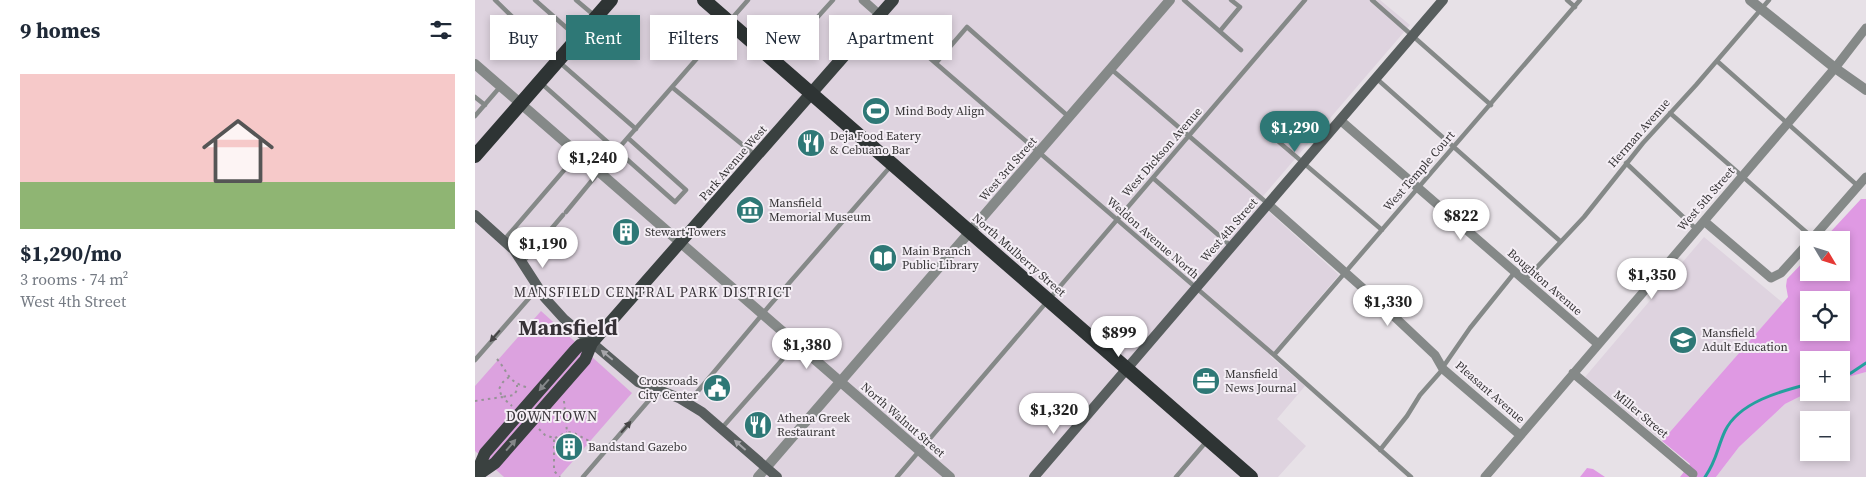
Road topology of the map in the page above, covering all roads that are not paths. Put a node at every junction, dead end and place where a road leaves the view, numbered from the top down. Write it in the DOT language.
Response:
graph roads {
  1 [pos="495,0"];
  2 [pos="535,0"];
  3 [pos="576,0"];
  4 [pos="611,0"];
  5 [pos="749,0"];
  6 [pos="833,0"];
  7 [pos="863,0"];
  8 [pos="893,0"];
  9 [pos="1170,0"];
  10 [pos="1184,0"];
  11 [pos="1231,0"];
  12 [pos="1305,0"];
  13 [pos="1372,0"];
  14 [pos="1443,0"];
  15 [pos="1567,0"];
  16 [pos="1581,0"];
  17 [pos="1750,0"];
  18 [pos="1769,0"];
  19 [pos="711,2"];
  20 [pos="1575,7"];
  21 [pos="1762,9"];
  22 [pos="594,15"];
  23 [pos="598,15"];
  24 [pos="723,15"];
  25 [pos="736,15"];
  26 [pos="880,15"];
  27 [pos="566,27"];
  28 [pos="737,28"];
  29 [pos="1866,28"];
  30 [pos="1220,31"];
  31 [pos="1412,36"];
  32 [pos="1241,50"];
  33 [pos="566,52"];
  34 [pos="697,60"];
  35 [pos="841,60"];
  36 [pos="933,60"];
  37 [pos="558,61"];
  38 [pos="1717,61"];
  39 [pos="777,63"];
  40 [pos="937,63"];
  41 [pos="475,64"];
  42 [pos="1835,68"];
  43 [pos="1111,69"];
  44 [pos="1376,78"];
  45 [pos="540,82"];
  46 [pos="501,86"];
  47 [pos="673,88"];
  48 [pos="1866,90"];
  49 [pos="812,94"];
  50 [pos="475,97"];
  51 [pos="521,104"];
  52 [pos="485,105"];
  53 [pos="1491,105"];
  54 [pos="1670,114"];
  55 [pos="475,116"];
  56 [pos="1069,117"];
  57 [pos="1340,120"];
  58 [pos="1788,123"];
  59 [pos="636,129"];
  60 [pos="1266,131"];
  61 [pos="1189,136"];
  62 [pos="628,138"];
  63 [pos="1453,146"];
  64 [pos="617,150"];
  65 [pos="1039,152"];
  66 [pos="578,154"];
  67 [pos="475,156"];
  68 [pos="756,157"];
  69 [pos="1303,163"];
  70 [pos="1626,163"];
  71 [pos="892,164"];
  72 [pos="599,172"];
  73 [pos="1743,176"];
  74 [pos="1866,177"];
  75 [pos="1153,178"];
  76 [pos="1858,186"];
  77 [pos="1418,188"];
  78 [pos="1268,204"];
  79 [pos="475,215"];
  80 [pos="1116,220"];
  81 [pos="1704,221"];
  82 [pos="1382,230"];
  83 [pos="1697,230"];
  84 [pos="1801,231"];
  85 [pos="1819,231"];
  86 [pos="970,232"];
  87 [pos="504,240"];
  88 [pos="1560,241"];
  89 [pos="681,244"];
  90 [pos="1232,246"];
  91 [pos="1800,252"];
  92 [pos="523,262"];
  93 [pos="1345,271"];
  94 [pos="1515,272"];
  95 [pos="1525,280"];
  96 [pos="538,287"];
  97 [pos="1195,288"];
  98 [pos="1048,300"];
  99 [pos="762,314"];
  100 [pos="592,343"];
  101 [pos="796,344"];
  102 [pos="1598,344"];
  103 [pos="1274,356"];
  104 [pos="475,360"];
  105 [pos="1443,368"];
  106 [pos="1127,369"];
  107 [pos="1573,373"];
  108 [pos="840,382"];
  109 [pos="657,390"];
  110 [pos="688,403"];
  111 [pos="721,429"];
  112 [pos="1520,435"];
  113 [pos="1208,440"];
  114 [pos="919,450"];
  115 [pos="1380,450"];
  116 [pos="766,468"];
  117 [pos="1693,474"];
  118 [pos="475,476"];
  119 [pos="583,477"];
  120 [pos="757,477"];
  121 [pos="777,477"];
  122 [pos="897,477"];
  123 [pos="950,477"];
  124 [pos="1034,477"];
  125 [pos="1176,477"];
  126 [pos="1251,477"];
  127 [pos="1411,477"];
  128 [pos="1485,477"];
  1 -- 37 [label="lane"];
  2 -- 27 [label="lane"];
  3 -- 22 [label="lane"];
  4 -- 23 [label="highway"];
  5 -- 25 [label="lane"];
  6 -- 39 [label="lane"];
  7 -- 26 [label="street"];
  8 -- 26 [label="main road, Park Avenue West"];
  9 -- 43 [label="street, West 3rd Street"];
  10 -- 30 [label="lane"];
  11 -- 30 [label="lane"];
  12 -- 61 [label="lane, West Dickson Avenue"];
  13 -- 31 [label="lane"];
  14 -- 31 [label="main road, West 4th Street"];
  15 -- 20 [label="lane"];
  16 -- 20 [label="lane, West Temple Court"];
  17 -- 21 [label="street"];
  18 -- 21 [label="lane, Herman Avenue"];
  19 -- 24 [label="highway, North Mulberry Street"];
  20 -- 53 [label="lane, West Temple Court"];
  21 -- 38 [label="lane, Herman Avenue"];
  21 -- 42 [label="street"];
  28 -- 39 [label="highway, North Mulberry Street"];
  29 -- 42 [label="street, West 5th Street"];
  30 -- 32 [label="lane"];
  31 -- 44 [label="main road, West 4th Street"];
  31 -- 53 [label="lane"];
  33 -- 37 [label="highway"];
  34 -- 47 [label="lane"];
  35 -- 49 [label="main road, Park Avenue West"];
  36 -- 40 [label="lane, Weldon Avenue North"];
  37 -- 45 [label="highway"];
  37 -- 59 [label="lane"];
  38 -- 54 [label="lane, Herman Avenue"];
  38 -- 58 [label="lane"];
  39 -- 49 [label="highway, North Mulberry Street"];
  40 -- 56 [label="lane"];
  40 -- 65 [label="lane, Weldon Avenue North"];
  41 -- 46 [label="street, North Walnut Street"];
  42 -- 48 [label="street"];
  42 -- 58 [label="street, West 5th Street"];
  43 -- 56 [label="street, West 3rd Street"];
  43 -- 61 [label="lane"];
  44 -- 57 [label="main road, West 4th Street"];
  44 -- 63 [label="lane"];
  45 -- 51 [label="highway"];
  45 -- 64 [label="lane"];
  46 -- 51 [label="street, North Walnut Street"];
  46 -- 52 [label="lane"];
  47 -- 59 [label="lane"];
  47 -- 68 [label="lane"];
  49 -- 68 [label="main road, Park Avenue West"];
  49 -- 71 [label="highway, North Mulberry Street"];
  50 -- 52 [label="lane"];
  51 -- 66 [label="street, North Walnut Street"];
  51 -- 67 [label="highway"];
  52 -- 55 [label="lane"];
  53 -- 63 [label="lane, West Temple Court"];
  54 -- 70 [label="lane, Herman Avenue"];
  54 -- 73 [label="lane"];
  56 -- 65 [label="street, West 3rd Street"];
  57 -- 69 [label="main road, West 4th Street"];
  57 -- 77 [label="street, Boughton Avenue"];
  58 -- 73 [label="street, West 5th Street"];
  58 -- 76 [label="lane"];
  59 -- 62 [label="lane"];
  60 -- 69 [label="lane"];
  61 -- 75 [label="lane, West Dickson Avenue"];
  61 -- 78 [label="lane"];
  62 -- 64 [label="lane"];
  62 -- 64 [label="lane"];
  63 -- 77 [label="lane, West Temple Court"];
  63 -- 88 [label="lane"];
  64 -- 72 [label="lane"];
  65 -- 80 [label="lane, Weldon Avenue North"];
  65 -- 86 [label="street, West 3rd Street"];
  66 -- 72 [label="street, North Walnut Street"];
  66 -- 87 [label="lane"];
  68 -- 89 [label="main road, Park Avenue West"];
  69 -- 78 [label="main road, West 4th Street"];
  69 -- 82 [label="lane"];
  70 -- 83 [label="lane"];
  70 -- 88 [label="lane, Herman Avenue"];
  71 -- 86 [label="highway, North Mulberry Street"];
  71 -- 99 [label="lane"];
  72 -- 89 [label="street, North Walnut Street"];
  72 -- 92 [label="lane"];
  73 -- 81 [label="street, West 5th Street"];
  73 -- 84 [label="lane"];
  74 -- 76 [label="street"];
  75 -- 80 [label="lane, West Dickson Avenue"];
  75 -- 90 [label="lane"];
  76 -- 85 [label="street"];
  77 -- 82 [label="lane, West Temple Court"];
  77 -- 94 [label="street, Boughton Avenue"];
  78 -- 90 [label="main road, West 4th Street"];
  78 -- 93 [label="street, Pleasant Avenue"];
  79 -- 87 [label="main road"];
  80 -- 97 [label="lane, Weldon Avenue North"];
  80 -- 98 [label="lane, West Dickson Avenue"];
  81 -- 83 [label="street, West 5th Street"];
  81 -- 91 [label="street"];
  82 -- 93 [label="lane, West Temple Court"];
  83 -- 102 [label="street, West 5th Street"];
  86 -- 98 [label="highway, North Mulberry Street"];
  86 -- 108 [label="street, West 3rd Street"];
  87 -- 92 [label="main road"];
  88 -- 95 [label="lane, Herman Avenue"];
  89 -- 99 [label="street, North Walnut Street"];
  89 -- 100 [label="main road, Park Avenue West"];
  90 -- 97 [label="main road, West 4th Street"];
  92 -- 96 [label="main road"];
  93 -- 103 [label="lane, West Temple Court"];
  93 -- 105 [label="street, Pleasant Avenue"];
  94 -- 95 [label="street, Boughton Avenue"];
  94 -- 105 [label="lane"];
  95 -- 102 [label="street, Boughton Avenue"];
  96 -- 100 [label="main road"];
  96 -- 104 [label="lane, one-way"];
  97 -- 103 [label="lane, Weldon Avenue North"];
  97 -- 106 [label="main road, West 4th Street"];
  98 -- 106 [label="highway, North Mulberry Street"];
  98 -- 114 [label="lane, West Dickson Avenue"];
  99 -- 101 [label="street, North Walnut Street"];
  99 -- 110 [label="lane"];
  109 -- 100 [label="main road, one-way"];
  100 -- 118 [label="main road, Park Avenue West"];
  101 -- 108 [label="street, North Walnut Street"];
  101 -- 111 [label="lane"];
  102 -- 107 [label="street, West 5th Street"];
  103 -- 115 [label="lane, Weldon Avenue North"];
  105 -- 112 [label="street, Pleasant Avenue"];
  105 -- 115 [label="lane"];
  106 -- 113 [label="highway, North Mulberry Street"];
  106 -- 124 [label="main road, West 4th Street"];
  107 -- 112 [label="street, West 5th Street"];
  107 -- 117 [label="street, Miller Street"];
  108 -- 114 [label="street, North Walnut Street"];
  108 -- 116 [label="street, West 3rd Street"];
  109 -- 110 [label="main road"];
  119 -- 109 [label="lane, one-way"];
  110 -- 111 [label="main road"];
  116 -- 111 [label="main road, one-way"];
  112 -- 128 [label="street, West 5th Street"];
  113 -- 125 [label="lane"];
  113 -- 126 [label="highway, North Mulberry Street"];
  114 -- 122 [label="lane, West Dickson Avenue"];
  114 -- 123 [label="street, North Walnut Street"];
  115 -- 127 [label="lane, Weldon Avenue North"];
  116 -- 120 [label="street, West 3rd Street"];
  116 -- 121 [label="main road"];
}
